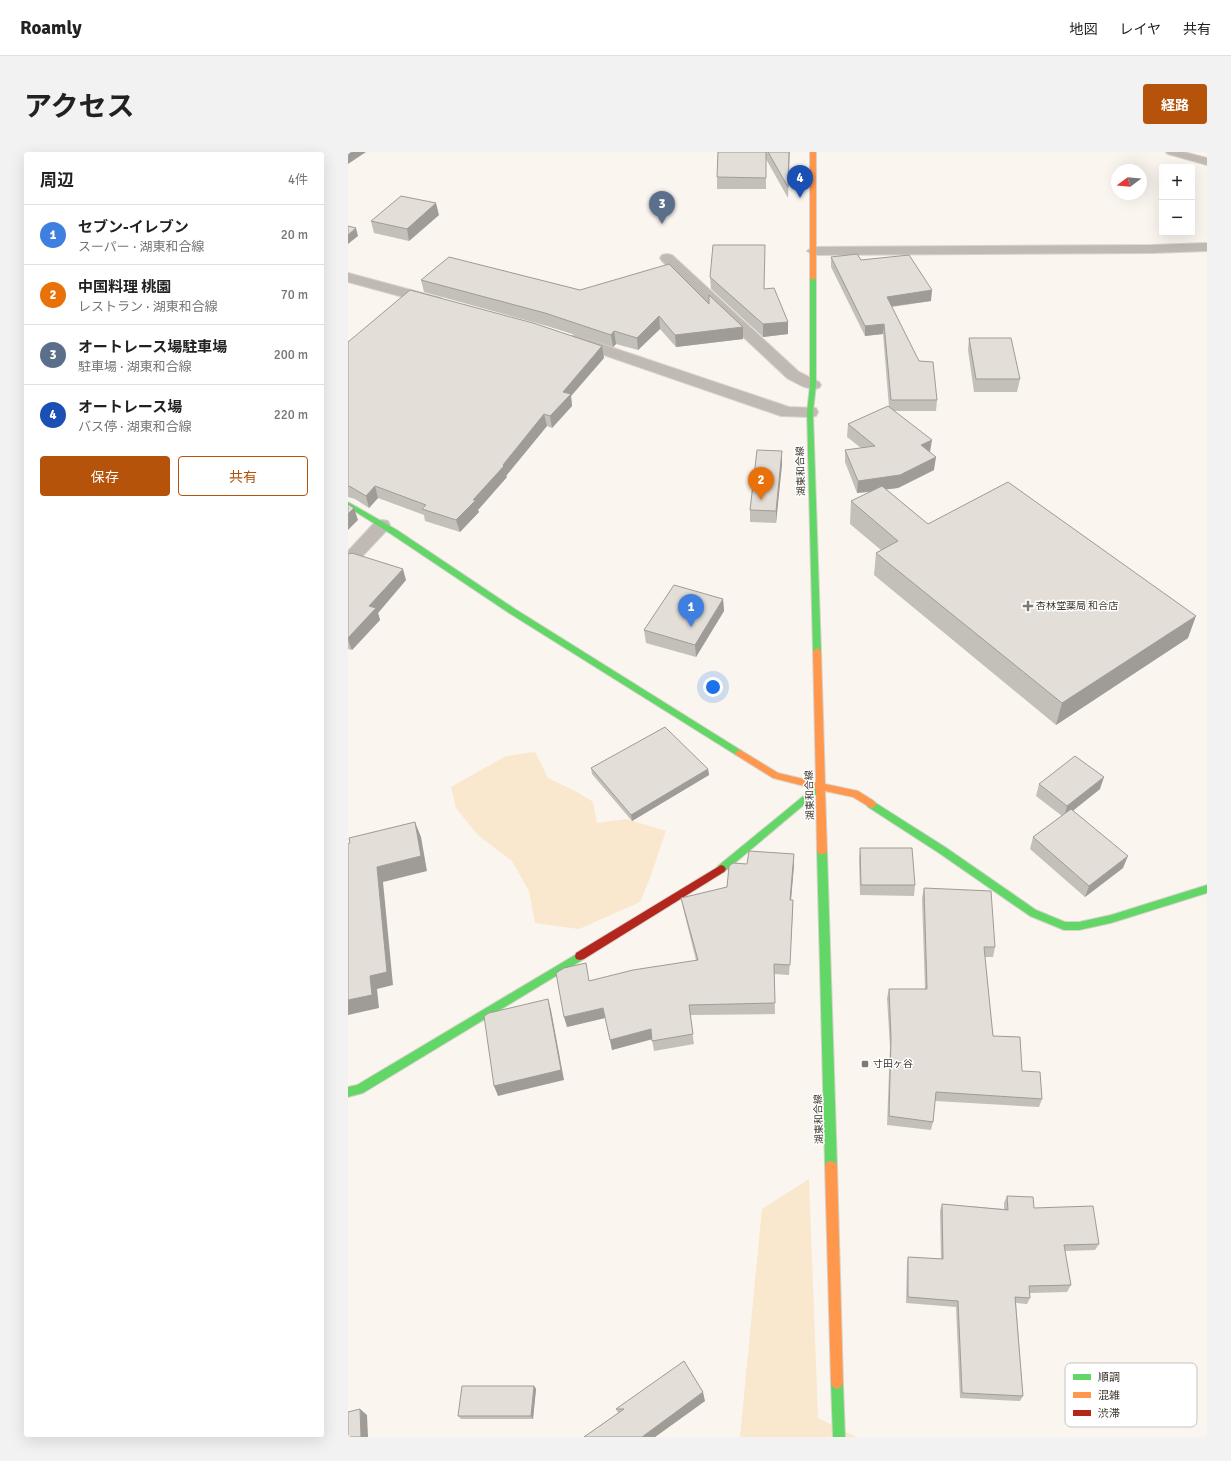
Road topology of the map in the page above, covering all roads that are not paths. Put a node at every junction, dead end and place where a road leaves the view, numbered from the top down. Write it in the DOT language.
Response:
graph roads {
  1 [pos="812,152"];
  2 [pos="1172,152"];
  3 [pos="1207,162"];
  4 [pos="1207,247"];
  5 [pos="812,251"];
  6 [pos="667,258"];
  7 [pos="348,277"];
  8 [pos="447,304"];
  9 [pos="564,336"];
  10 [pos="812,385"];
  11 [pos="810,412"];
  12 [pos="348,504"];
  13 [pos="382,525"];
  14 [pos="348,561"];
  15 [pos="821,786"];
  16 [pos="1207,889"];
  17 [pos="348,1092"];
  18 [pos="839,1437"];
  1 -- 5 [label="main road, 湖東和合線"];
  2 -- 3 [label="lane"];
  4 -- 5 [label="lane"];
  5 -- 10 [label="main road, 湖東和合線"];
  6 -- 10 [label="street"];
  7 -- 8 [label="street"];
  9 -- 11 [label="street"];
  10 -- 11 [label="main road, 湖東和合線"];
  11 -- 15 [label="main road, 湖東和合線"];
  12 -- 13 [label="main road"];
  13 -- 14 [label="lane"];
  13 -- 15 [label="main road"];
  15 -- 16 [label="main road"];
  15 -- 17 [label="main road"];
  15 -- 18 [label="main road, 湖東和合線"];
}
